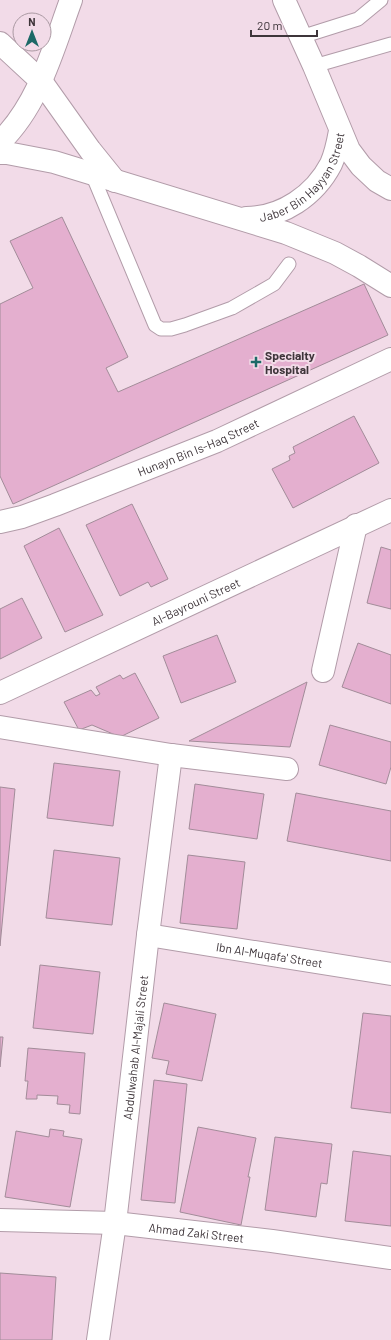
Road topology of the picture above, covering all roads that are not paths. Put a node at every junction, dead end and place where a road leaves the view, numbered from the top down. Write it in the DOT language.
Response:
graph roads {
  1 [pos="71,0"];
  2 [pos="284,0"];
  3 [pos="380,0"];
  4 [pos="301,36"];
  5 [pos="0,42"];
  6 [pos="391,44"];
  7 [pos="314,66"];
  8 [pos="41,81"];
  9 [pos="340,131"];
  10 [pos="0,142"];
  11 [pos="0,153"];
  12 [pos="92,174"];
  13 [pos="115,181"];
  14 [pos="391,189"];
  15 [pos="234,218"];
  16 [pos="289,264"];
  17 [pos="391,286"];
  18 [pos="391,359"];
  19 [pos="391,510"];
  20 [pos="0,522"];
  21 [pos="356,526"];
  22 [pos="323,671"];
  23 [pos="0,693"];
  24 [pos="0,726"];
  25 [pos="171,755"];
  26 [pos="287,769"];
  27 [pos="148,935"];
  28 [pos="391,974"];
  29 [pos="0,1220"];
  30 [pos="115,1223"];
  31 [pos="391,1258"];
  32 [pos="98,1340"];
  1 -- 8 [label="street"];
  2 -- 4 [label="street, Jaber Bin Hayyan Street"];
  3 -- 4 [label="lane"];
  4 -- 7 [label="street, Jaber Bin Hayyan Street"];
  5 -- 8 [label="street"];
  6 -- 7 [label="lane"];
  7 -- 9 [label="street, Jaber Bin Hayyan Street"];
  8 -- 10 [label="street"];
  8 -- 13 [label="street"];
  9 -- 14 [label="street"];
  9 -- 15 [label="street, Jaber Bin Hayyan Street"];
  11 -- 12 [label="street"];
  12 -- 13 [label="street"];
  12 -- 16 [label="lane"];
  13 -- 15 [label="street"];
  15 -- 17 [label="street"];
  18 -- 20 [label="street, Hunayn Bin Is-Haq Street"];
  19 -- 21 [label="street, Al-Bayrouni Street"];
  21 -- 22 [label="street"];
  21 -- 23 [label="street, Al-Bayrouni Street"];
  24 -- 25 [label="street"];
  25 -- 26 [label="street"];
  25 -- 27 [label="street, Abdulwahab Al-Majali Street"];
  27 -- 28 [label="street, Ibn Al-Muqafa' Street"];
  27 -- 30 [label="street, Abdulwahab Al-Majali Street"];
  29 -- 30 [label="street, Ahmad Zaki Street"];
  30 -- 31 [label="street, Ahmad Zaki Street"];
  30 -- 32 [label="street, Abdulwahab Al-Majali Street"];
}
